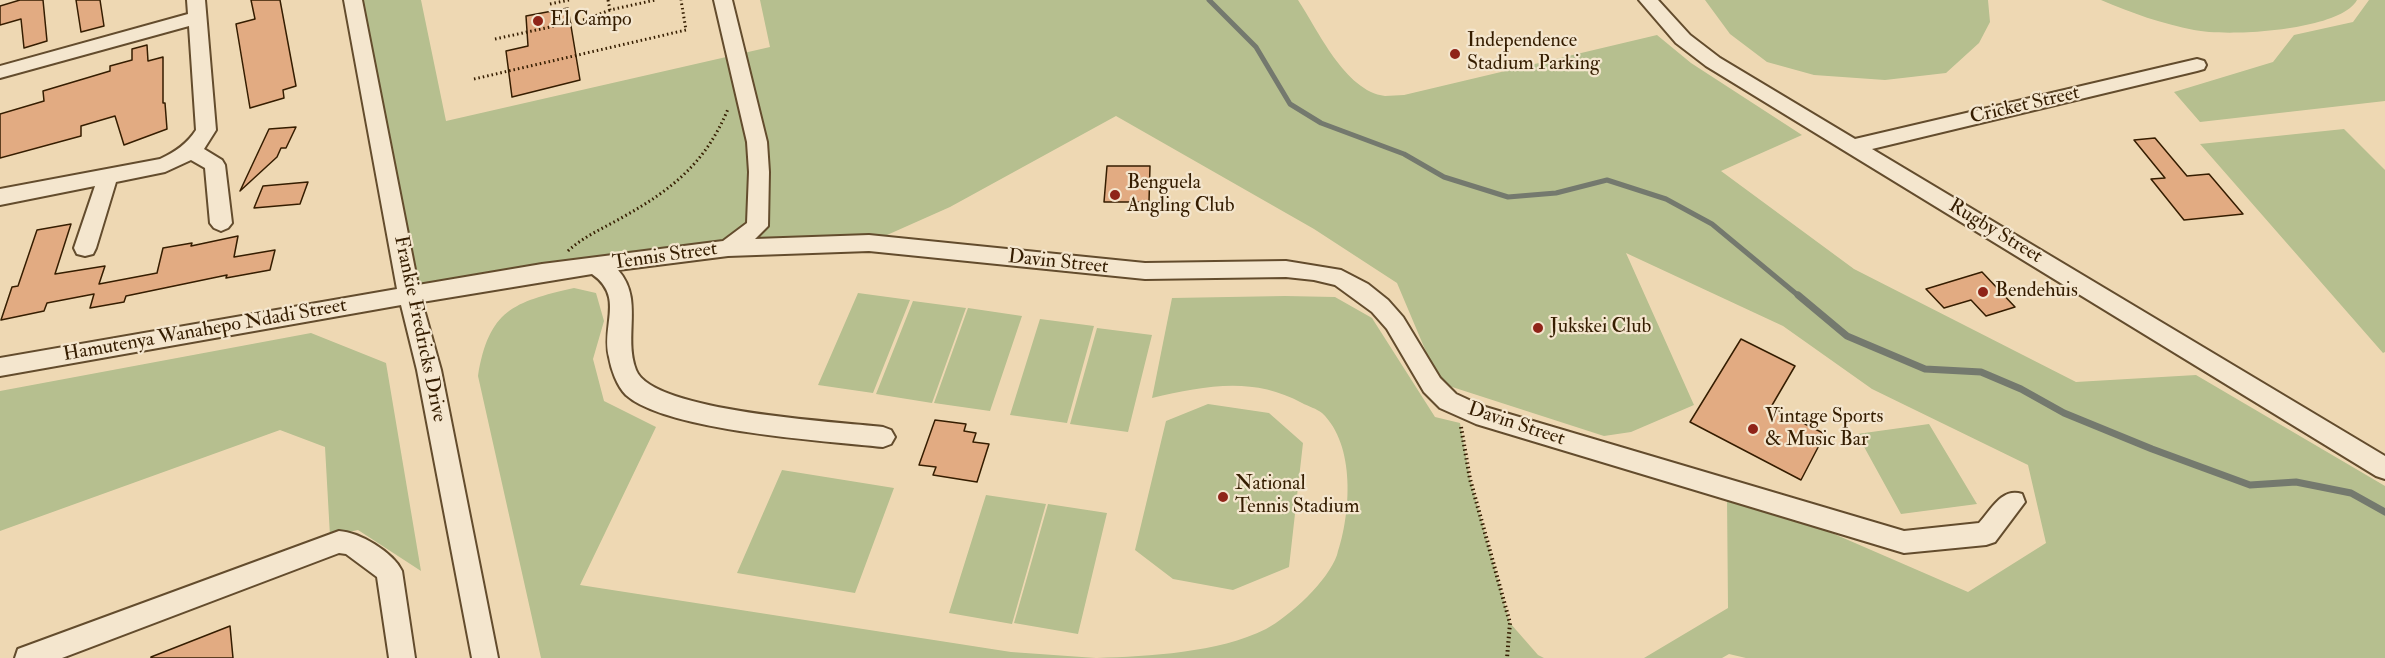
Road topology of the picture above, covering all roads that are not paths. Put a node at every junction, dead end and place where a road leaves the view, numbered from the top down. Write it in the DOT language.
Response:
graph roads {
  1 [pos="353,0"];
  2 [pos="723,0"];
  3 [pos="1648,0"];
  4 [pos="197,8"];
  5 [pos="2197,65"];
  6 [pos="0,72"];
  7 [pos="1854,146"];
  8 [pos="192,151"];
  9 [pos="108,176"];
  10 [pos="0,197"];
  11 [pos="221,223"];
  12 [pos="85,248"];
  13 [pos="728,248"];
  14 [pos="597,266"];
  15 [pos="409,295"];
  16 [pos="0,367"];
  17 [pos="883,437"];
  18 [pos="2385,469"];
  19 [pos="2013,502"];
  20 [pos="28,658"];
  21 [pos="402,658"];
  22 [pos="485,658"];
  1 -- 15 [label="street, Frankie Fredricks Drive"];
  2 -- 13 [label="street, Tennis Street"];
  3 -- 7 [label="street, Rugby Street"];
  4 -- 6 [label="street"];
  4 -- 8 [label="street"];
  5 -- 7 [label="street, Cricket Street"];
  7 -- 18 [label="street, Rugby Street"];
  8 -- 9 [label="street"];
  8 -- 11 [label="street"];
  9 -- 10 [label="street"];
  9 -- 12 [label="street"];
  13 -- 14 [label="street, Tennis Street"];
  13 -- 19 [label="street, Davin Street"];
  14 -- 15 [label="street, Tennis Street"];
  14 -- 17 [label="street"];
  15 -- 16 [label="street, Hamutenya Wanahepo Ndadi Street"];
  15 -- 22 [label="street, Frankie Fredricks Drive"];
  20 -- 21 [label="street"];
}
